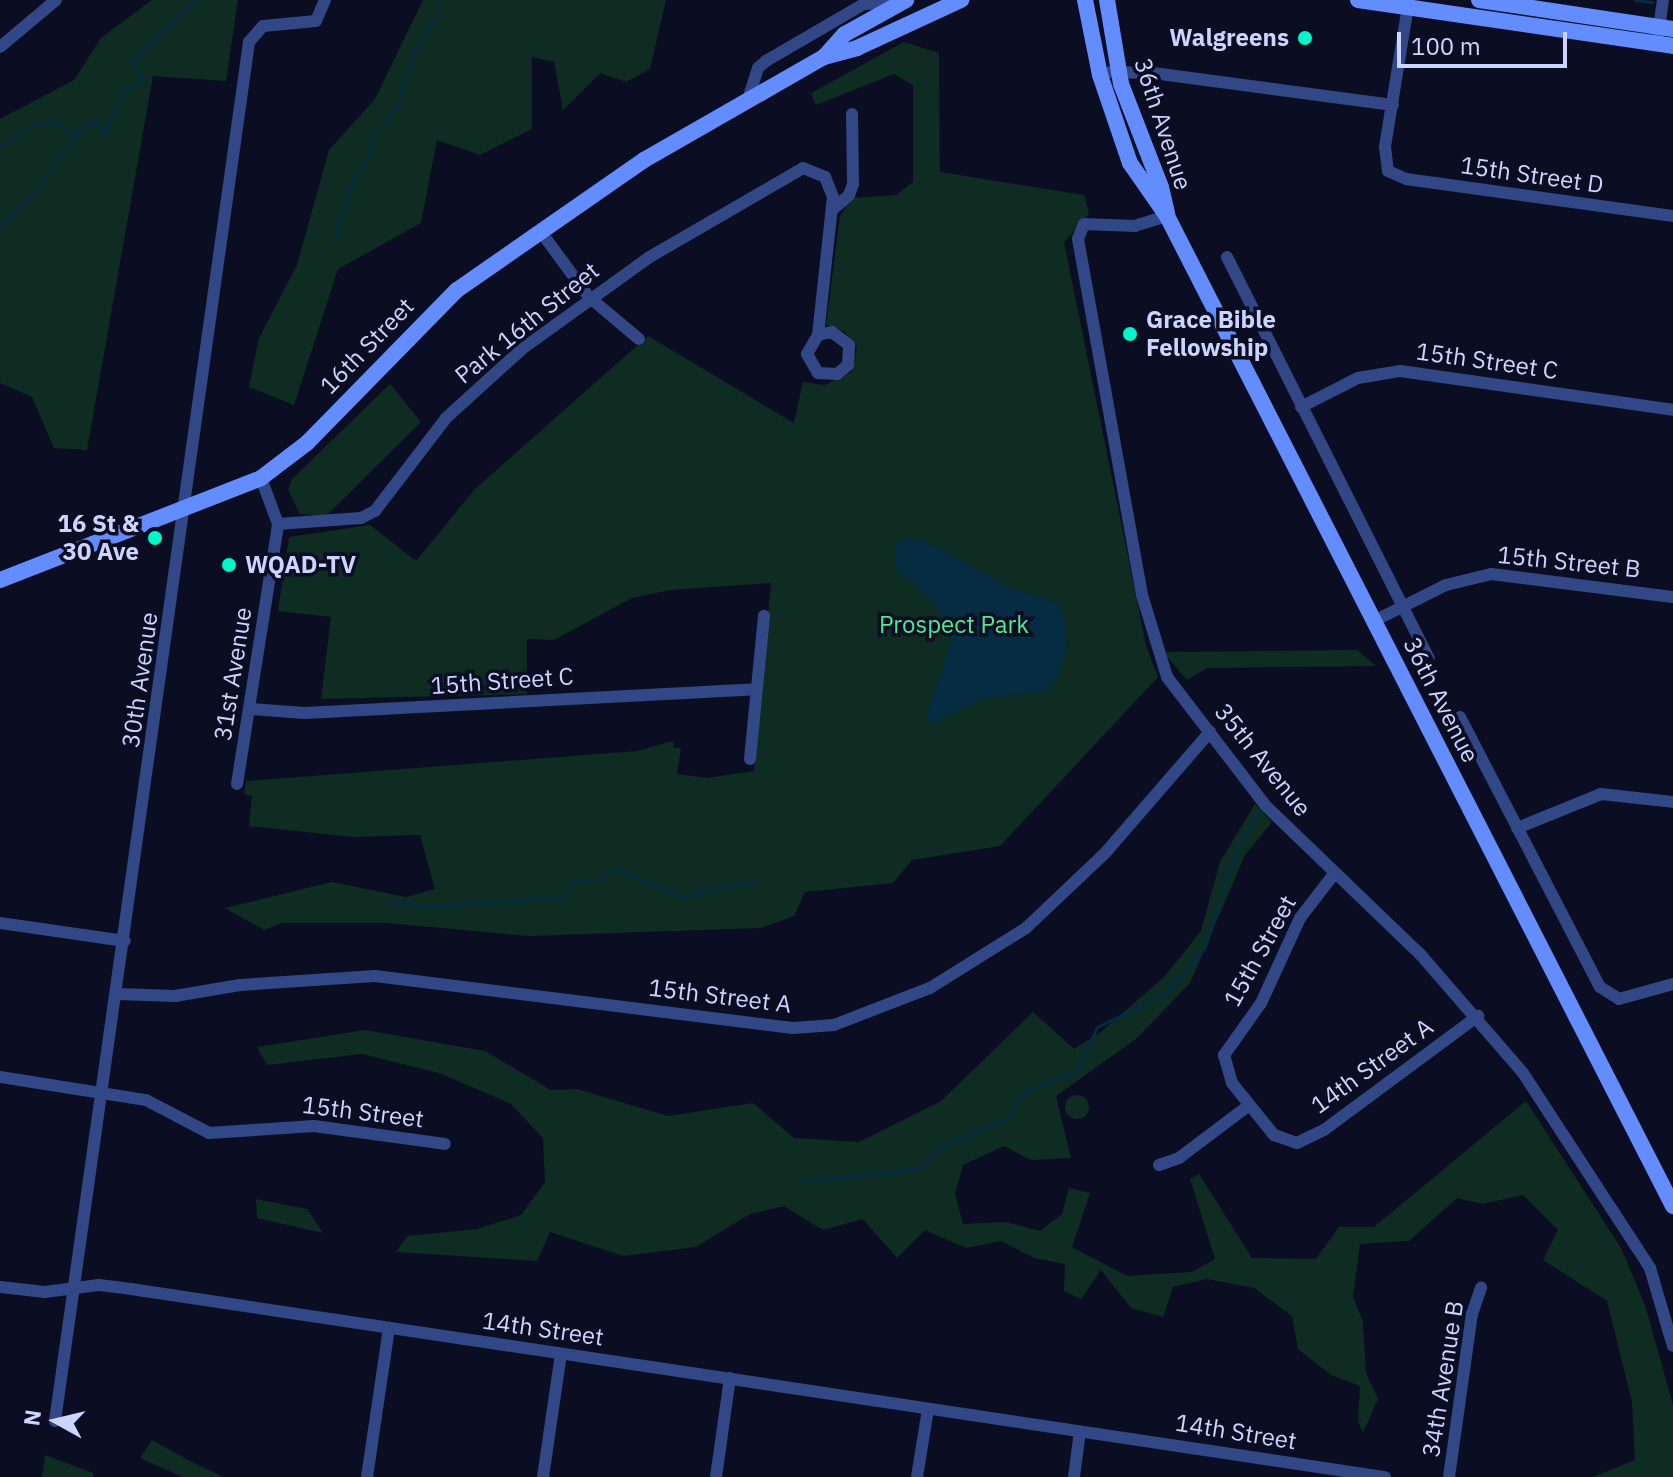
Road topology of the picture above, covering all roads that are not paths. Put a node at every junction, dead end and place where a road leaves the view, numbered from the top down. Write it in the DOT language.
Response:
graph roads {
  1 [pos="56,0"];
  2 [pos="325,0"];
  3 [pos="961,0"];
  4 [pos="1078,0"];
  5 [pos="1085,0"];
  6 [pos="1107,0"];
  7 [pos="1358,0"];
  8 [pos="1479,0"];
  9 [pos="1663,0"];
  10 [pos="868,2"];
  11 [pos="903,2"];
  12 [pos="1408,3"];
  13 [pos="1087,18"];
  14 [pos="1665,36"];
  15 [pos="0,47"];
  16 [pos="824,57"];
  17 [pos="1118,70"];
  18 [pos="1100,75"];
  19 [pos="748,99"];
  20 [pos="1393,105"];
  21 [pos="852,114"];
  22 [pos="832,210"];
  23 [pos="1167,216"];
  24 [pos="1673,216"];
  25 [pos="541,232"];
  26 [pos="1227,257"];
  27 [pos="589,297"];
  28 [pos="818,335"];
  29 [pos="639,339"];
  30 [pos="1301,407"];
  31 [pos="1673,410"];
  32 [pos="261,478"];
  33 [pos="181,514"];
  34 [pos="278,524"];
  35 [pos="0,580"];
  36 [pos="1673,597"];
  37 [pos="1403,606"];
  38 [pos="764,616"];
  39 [pos="1374,621"];
  40 [pos="1429,658"];
  41 [pos="756,689"];
  42 [pos="250,709"];
  43 [pos="1460,717"];
  44 [pos="1210,732"];
  45 [pos="750,759"];
  46 [pos="237,784"];
  47 [pos="1673,802"];
  48 [pos="1517,828"];
  49 [pos="1334,874"];
  50 [pos="0,923"];
  51 [pos="125,941"];
  52 [pos="1673,984"];
  53 [pos="117,994"];
  54 [pos="1478,1016"];
  55 [pos="0,1077"];
  56 [pos="104,1093"];
  57 [pos="1248,1106"];
  58 [pos="445,1144"];
  59 [pos="1159,1165"];
  60 [pos="1673,1206"];
  61 [pos="0,1287"];
  62 [pos="1481,1288"];
  63 [pos="75,1290"];
  64 [pos="389,1328"];
  65 [pos="1673,1346"];
  66 [pos="561,1354"];
  67 [pos="730,1378"];
  68 [pos="928,1409"];
  69 [pos="55,1421"];
  70 [pos="1080,1431"];
  71 [pos="367,1477"];
  72 [pos="543,1477"];
  73 [pos="716,1477"];
  74 [pos="917,1477"];
  75 [pos="1074,1477"];
  76 [pos="1385,1477"];
  77 [pos="1449,1477"];
  1 -- 15 [label="street"];
  2 -- 33 [label="street, 30th Avenue"];
  3 -- 16 [label="street, 16th Street"];
  4 -- 13 [label="street"];
  5 -- 13 [label="street, 36th Avenue"];
  6 -- 17 [label="street, 36th Avenue"];
  7 -- 12 [label="street"];
  8 -- 14 [label="street"];
  9 -- 14 [label="street"];
  10 -- 11 [label="street, 16th Street"];
  10 -- 19 [label="street, 16th Street"];
  11 -- 16 [label="street, 16th Street"];
  12 -- 14 [label="street"];
  12 -- 20 [label="street"];
  13 -- 18 [label="street, 36th Avenue"];
  16 -- 19 [label="street, 16th Street"];
  17 -- 18 [label="street"];
  17 -- 20 [label="street"];
  17 -- 23 [label="street, 36th Avenue"];
  18 -- 23 [label="street, 36th Avenue"];
  19 -- 25 [label="street, 16th Street"];
  20 -- 24 [label="street, 15th Street D"];
  21 -- 22 [label="street"];
  22 -- 27 [label="street, Park 16th Street"];
  22 -- 28 [label="street"];
  23 -- 39 [label="street, 36th Avenue"];
  23 -- 44 [label="street, 35th Avenue"];
  25 -- 27 [label="street"];
  25 -- 32 [label="street, 16th Street"];
  26 -- 30 [label="street, 36th Avenue"];
  27 -- 29 [label="street"];
  27 -- 34 [label="street, Park 16th Street"];
  30 -- 31 [label="street, 15th Street C"];
  30 -- 37 [label="street, 36th Avenue"];
  32 -- 33 [label="street, 16th Street"];
  32 -- 34 [label="street, 31st Avenue"];
  33 -- 35 [label="street, 16th Street"];
  33 -- 51 [label="street, 30th Avenue"];
  34 -- 42 [label="street, 31st Avenue"];
  36 -- 37 [label="street, 15th Street B"];
  37 -- 39 [label="street, 15th Street B"];
  37 -- 40 [label="street, 36th Avenue"];
  38 -- 41 [label="street"];
  39 -- 60 [label="street, 36th Avenue"];
  41 -- 42 [label="street, 15th Street C"];
  41 -- 45 [label="street"];
  42 -- 46 [label="street, 31st Avenue"];
  43 -- 48 [label="street, 36th Avenue"];
  44 -- 49 [label="street, 35th Avenue"];
  44 -- 53 [label="street, 15th Street A"];
  47 -- 48 [label="street"];
  48 -- 52 [label="street, 36th Avenue"];
  49 -- 54 [label="street, 35th Avenue"];
  49 -- 57 [label="street, 15th Street"];
  50 -- 51 [label="street"];
  51 -- 53 [label="street, 30th Avenue"];
  53 -- 56 [label="street, 30th Avenue"];
  54 -- 57 [label="street, 14th Street A"];
  54 -- 65 [label="street, 35th Avenue"];
  55 -- 56 [label="street, 15th Street"];
  56 -- 58 [label="street, 15th Street"];
  56 -- 63 [label="street, 30th Avenue"];
  57 -- 59 [label="street"];
  61 -- 63 [label="street, 14th Street"];
  62 -- 77 [label="street, 34th Avenue B"];
  63 -- 64 [label="street, 14th Street"];
  63 -- 69 [label="street, 30th Avenue"];
  64 -- 66 [label="street, 14th Street"];
  64 -- 71 [label="street"];
  66 -- 67 [label="street, 14th Street"];
  66 -- 72 [label="street"];
  67 -- 68 [label="street, 14th Street"];
  67 -- 73 [label="street"];
  68 -- 70 [label="street, 14th Street"];
  68 -- 74 [label="street"];
  70 -- 75 [label="street"];
  70 -- 76 [label="street, 14th Street"];
}
